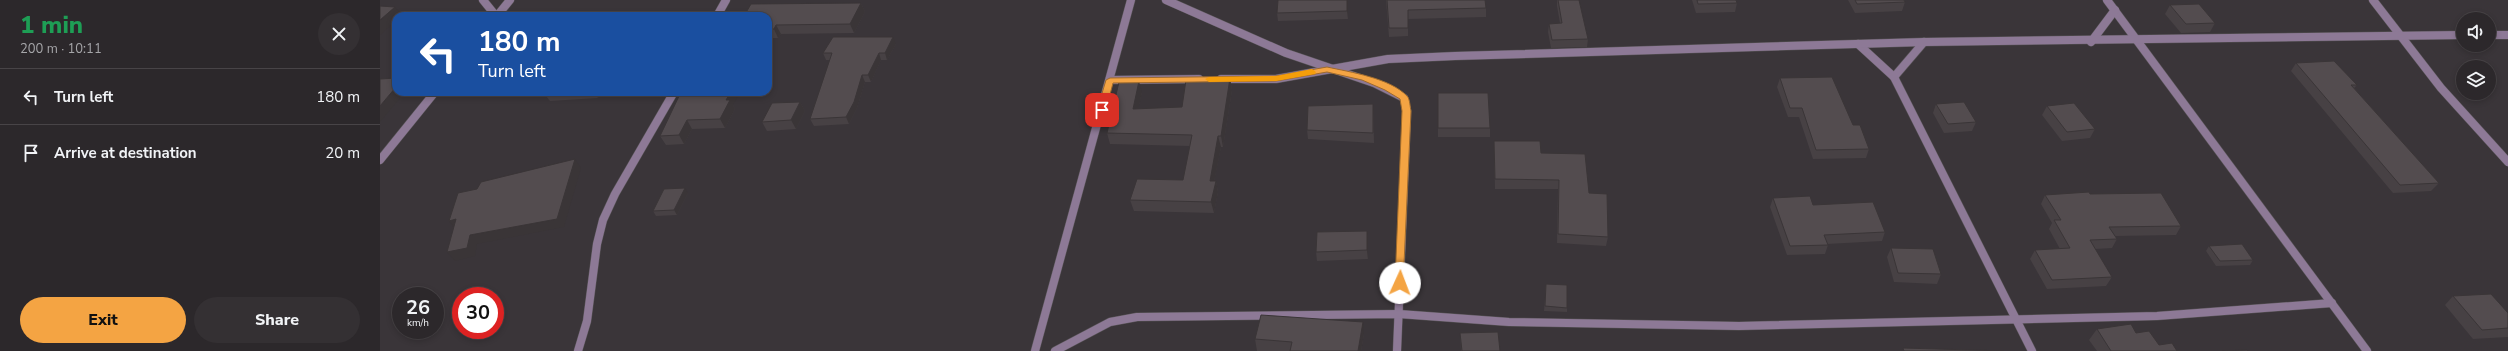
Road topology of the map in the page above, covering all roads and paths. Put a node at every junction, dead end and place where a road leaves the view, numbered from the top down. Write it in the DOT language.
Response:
graph roads {
  1 [pos="483,0"];
  2 [pos="510,0"];
  3 [pos="726,0"];
  4 [pos="1131,0"];
  5 [pos="1166,0"];
  6 [pos="2107,0"];
  7 [pos="2373,0"];
  8 [pos="2115,10"];
  9 [pos="493,12"];
  10 [pos="500,12"];
  11 [pos="719,12"];
  12 [pos="2496,35"];
  13 [pos="2508,35"];
  14 [pos="2403,36"];
  15 [pos="2456,36"];
  16 [pos="2138,41"];
  17 [pos="1924,42"];
  18 [pos="2091,42"];
  19 [pos="1858,44"];
  20 [pos="1327,70"];
  21 [pos="1894,77"];
  22 [pos="1110,80"];
  23 [pos="432,96"];
  24 [pos="672,96"];
  25 [pos="380,160"];
  26 [pos="2508,162"];
  27 [pos="2332,303"];
  28 [pos="1399,314"];
  29 [pos="2015,318"];
  30 [pos="578,351"];
  31 [pos="1036,351"];
  32 [pos="1055,351"];
  33 [pos="1397,351"];
  34 [pos="2032,351"];
  35 [pos="2367,351"];
  1 -- 9 [label="street"];
  2 -- 10 [label="street"];
  3 -- 11 [label="street"];
  4 -- 22 [label="street"];
  5 -- 20 [label="street"];
  6 -- 8 [label="street"];
  7 -- 14 [label="street"];
  8 -- 16 [label="street"];
  8 -- 18 [label="street"];
  12 -- 13 [label="street"];
  14 -- 15 [label="street"];
  14 -- 16 [label="street"];
  14 -- 26 [label="street"];
  16 -- 18 [label="street"];
  16 -- 27 [label="street"];
  17 -- 18 [label="street"];
  17 -- 19 [label="street"];
  17 -- 21 [label="street"];
  19 -- 20 [label="street"];
  19 -- 21 [label="street"];
  20 -- 22 [label="street"];
  20 -- 28 [label="street"];
  21 -- 29 [label="street"];
  22 -- 31 [label="street"];
  23 -- 25 [label="street"];
  24 -- 30 [label="street"];
  27 -- 29 [label="street"];
  27 -- 35 [label="street"];
  28 -- 29 [label="street"];
  28 -- 32 [label="street"];
  28 -- 33 [label="street"];
  29 -- 34 [label="street"];
}
